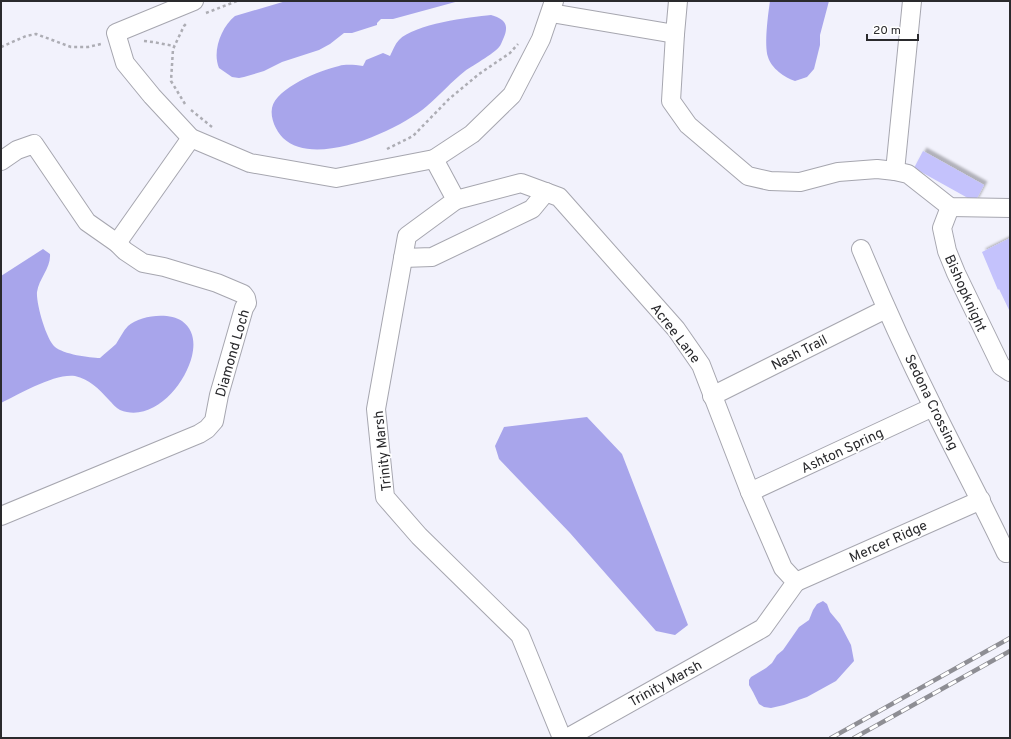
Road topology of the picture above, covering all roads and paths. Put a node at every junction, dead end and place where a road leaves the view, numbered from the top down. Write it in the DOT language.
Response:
graph roads {
  1 [pos="238,1"];
  2 [pos="678,1"];
  3 [pos="912,1"];
  4 [pos="553,7"];
  5 [pos="198,8"];
  6 [pos="190,22"];
  7 [pos="675,34"];
  8 [pos="117,36"];
  9 [pos="519,42"];
  10 [pos="174,46"];
  11 [pos="1,47"];
  12 [pos="213,128"];
  13 [pos="191,138"];
  14 [pos="384,151"];
  15 [pos="434,159"];
  16 [pos="1,161"];
  17 [pos="895,171"];
  18 [pos="546,192"];
  19 [pos="456,200"];
  20 [pos="950,207"];
  21 [pos="1010,208"];
  22 [pos="117,243"];
  23 [pos="861,249"];
  24 [pos="403,258"];
  25 [pos="886,309"];
  26 [pos="1010,372"];
  27 [pos="712,396"];
  28 [pos="933,407"];
  29 [pos="750,492"];
  30 [pos="981,500"];
  31 [pos="1,516"];
  32 [pos="1006,554"];
  33 [pos="796,582"];
  34 [pos="562,738"];
  35 [pos="567,738"];
  1 -- 5 [label="path"];
  2 -- 7 [label="street"];
  3 -- 17 [label="street"];
  4 -- 7 [label="street"];
  4 -- 15 [label="street"];
  5 -- 8 [label="street"];
  6 -- 10 [label="path"];
  7 -- 17 [label="street"];
  8 -- 10 [label="path"];
  8 -- 11 [label="path"];
  8 -- 13 [label="street"];
  9 -- 14 [label="path"];
  10 -- 12 [label="path"];
  13 -- 15 [label="street"];
  13 -- 22 [label="street"];
  15 -- 19 [label="street"];
  16 -- 22 [label="street"];
  17 -- 20 [label="street"];
  18 -- 19 [label="street, Acree Lane"];
  18 -- 24 [label="street"];
  18 -- 27 [label="street, Acree Lane"];
  19 -- 24 [label="street, Trinity Marsh"];
  20 -- 21 [label="street"];
  20 -- 26 [label="street, Bishopknight"];
  22 -- 31 [label="street, Diamond Loch"];
  23 -- 25 [label="street, Sedona Crossing"];
  24 -- 34 [label="street, Trinity Marsh"];
  25 -- 27 [label="street, Nash Trail"];
  25 -- 28 [label="street, Sedona Crossing"];
  27 -- 29 [label="street, Acree Lane"];
  28 -- 29 [label="street, Ashton Spring"];
  28 -- 30 [label="street, Sedona Crossing"];
  29 -- 33 [label="street, Acree Lane"];
  30 -- 32 [label="street, Sedona Crossing"];
  30 -- 33 [label="street, Mercer Ridge"];
  33 -- 35 [label="street, Trinity Marsh"];
}
